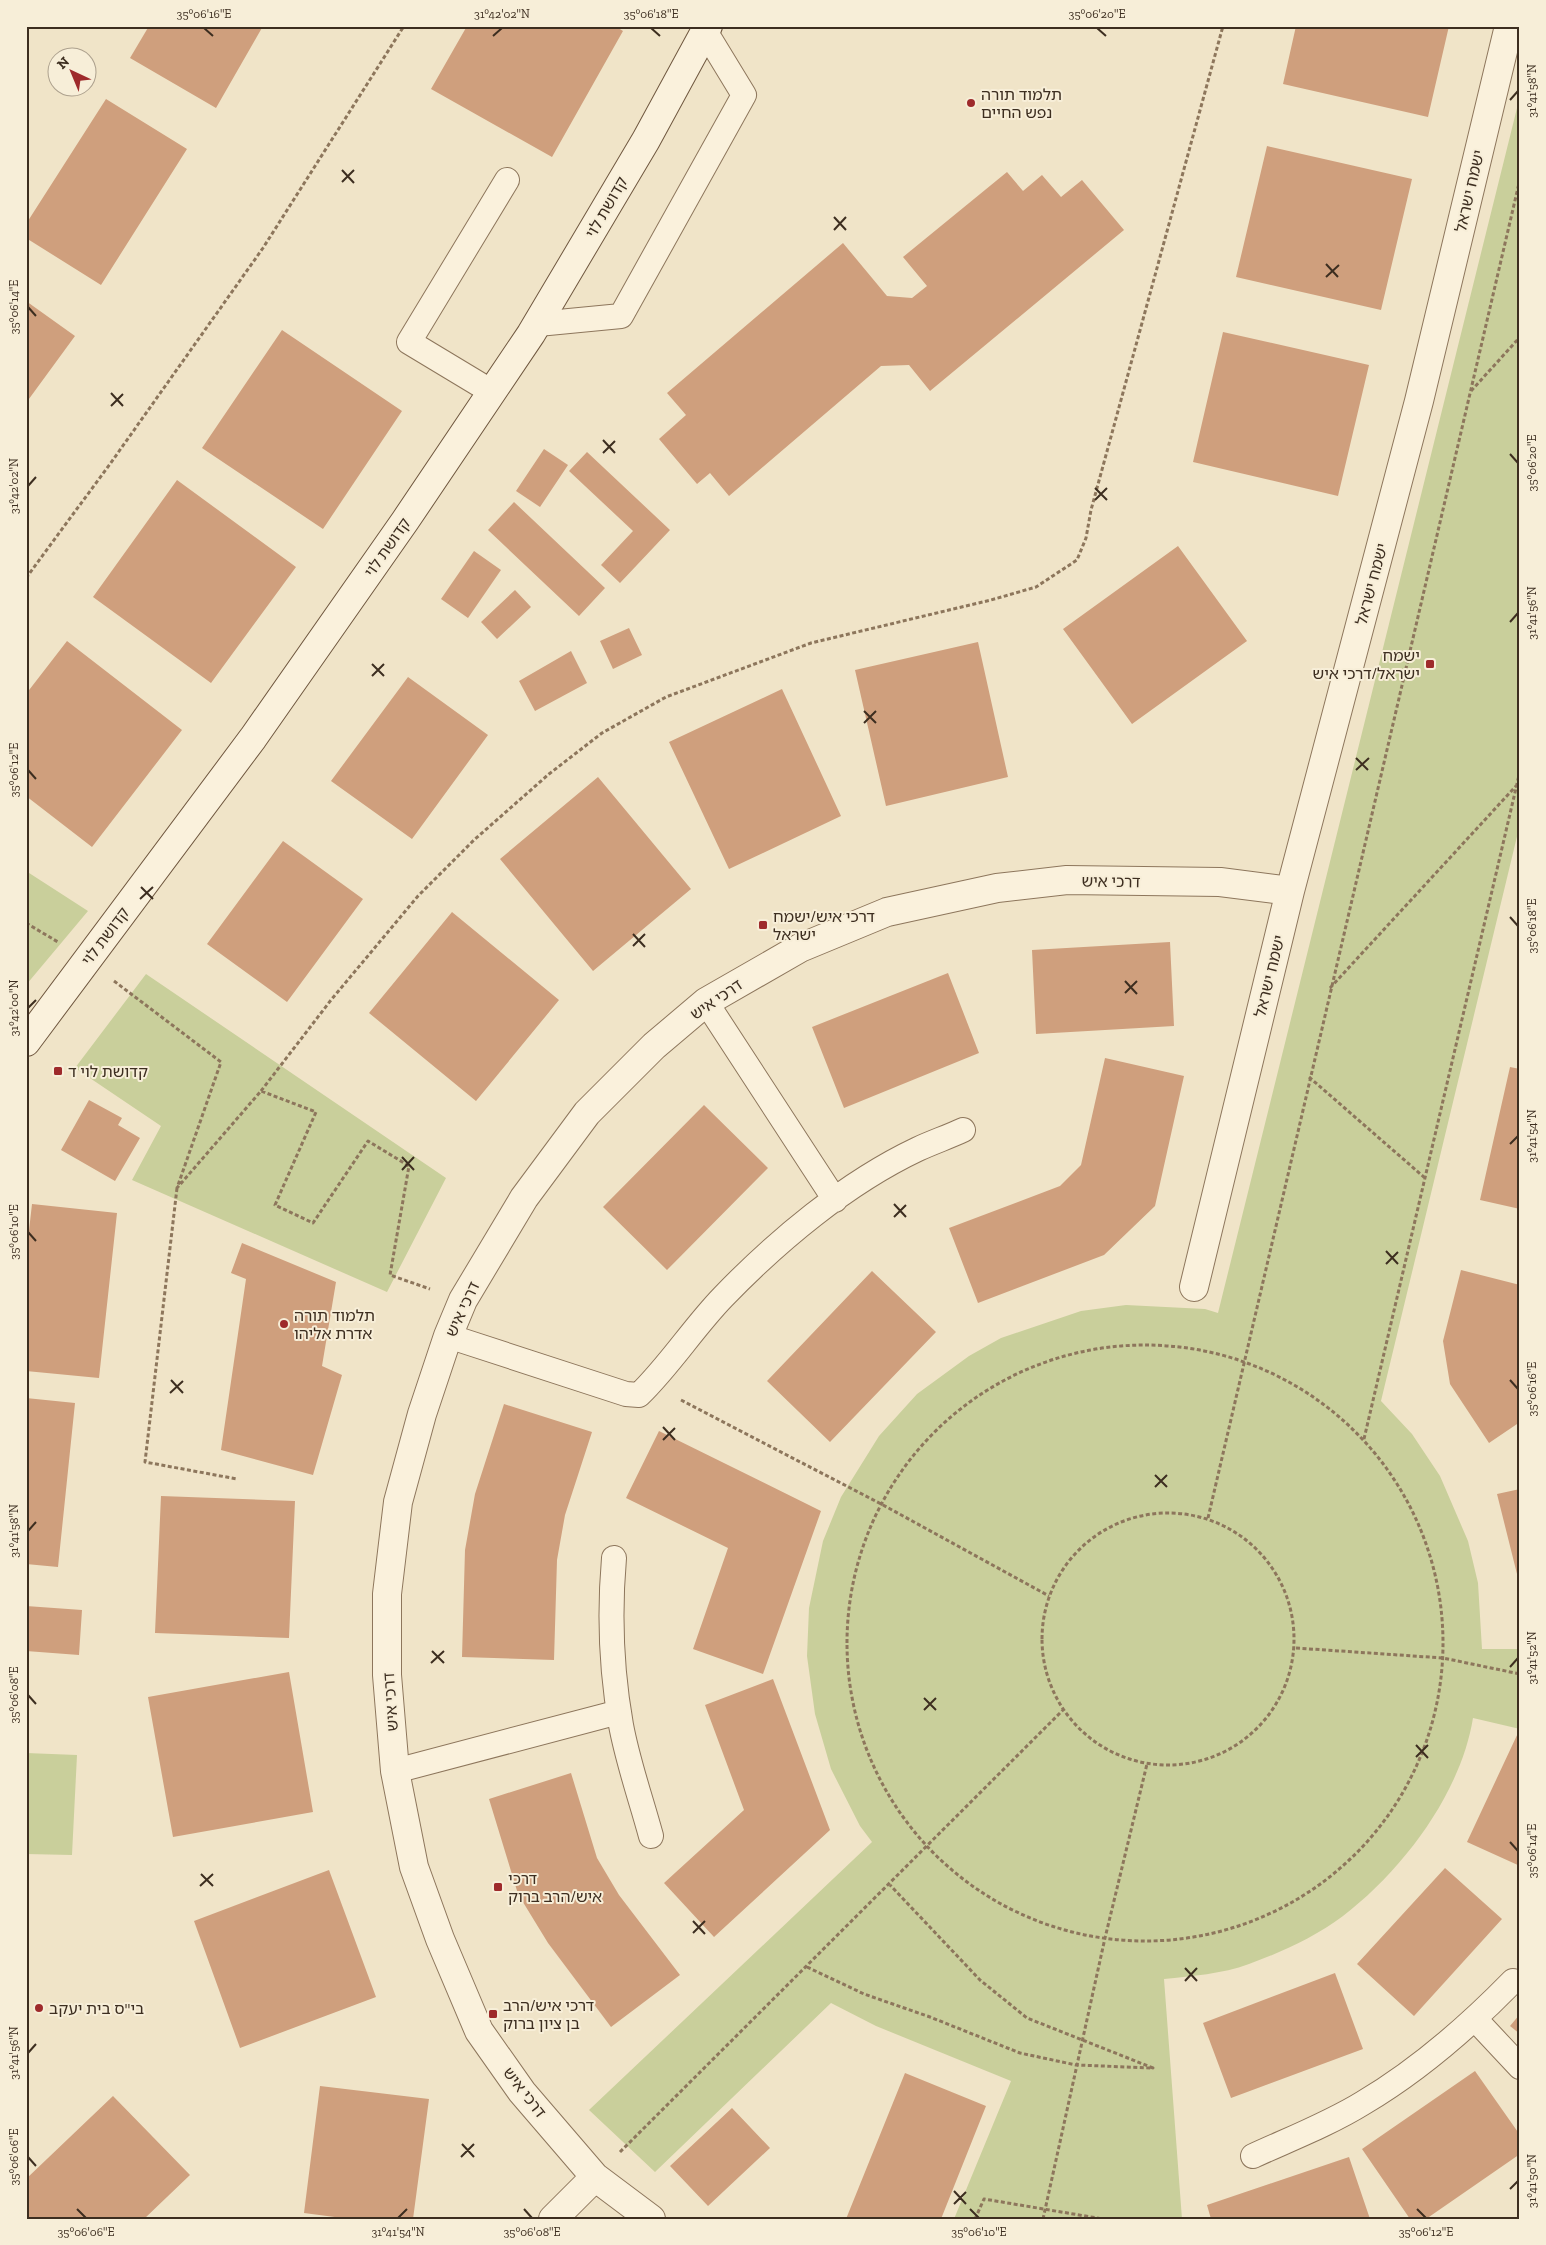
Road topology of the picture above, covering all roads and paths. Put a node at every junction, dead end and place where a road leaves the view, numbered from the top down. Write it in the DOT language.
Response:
graph roads {
  1 [pos="404,26"];
  2 [pos="1223,26"];
  3 [pos="1509,26"];
  4 [pos="707,29"];
  5 [pos="1520,179"];
  6 [pos="507,180"];
  7 [pos="538,324"];
  8 [pos="1520,338"];
  9 [pos="492,392"];
  10 [pos="1470,392"];
  11 [pos="26,578"];
  12 [pos="1520,771"];
  13 [pos="1516,786"];
  14 [pos="1290,892"];
  15 [pos="87,960"];
  16 [pos="1330,988"];
  17 [pos="706,1002"];
  18 [pos="26,1042"];
  19 [pos="1309,1077"];
  20 [pos="261,1090"];
  21 [pos="963,1130"];
  22 [pos="1425,1178"];
  23 [pos="177,1188"];
  24 [pos="835,1200"];
  25 [pos="1194,1287"];
  26 [pos="463,1300"];
  27 [pos="448,1336"];
  28 [pos="1243,1360"];
  29 [pos="650,1384"];
  30 [pos="1364,1440"];
  31 [pos="237,1479"];
  32 [pos="883,1505"];
  33 [pos="1208,1518"];
  34 [pos="614,1558"];
  35 [pos="1049,1596"];
  36 [pos="1296,1648"];
  37 [pos="1443,1658"];
  38 [pos="1520,1674"];
  39 [pos="1063,1710"];
  40 [pos="619,1712"];
  41 [pos="1147,1764"];
  42 [pos="395,1771"];
  43 [pos="651,1836"];
  44 [pos="928,1848"];
  45 [pos="890,1885"];
  46 [pos="1105,1938"];
  47 [pos="807,1967"];
  48 [pos="1513,1980"];
  49 [pos="1475,2019"];
  50 [pos="1082,2041"];
  51 [pos="1076,2065"];
  52 [pos="1520,2067"];
  53 [pos="1253,2156"];
  54 [pos="595,2178"];
  55 [pos="1045,2208"];
  56 [pos="553,2219"];
  57 [pos="650,2219"];
  58 [pos="975,2219"];
  59 [pos="1043,2219"];
  60 [pos="1103,2219"];
  1 -- 11 [label="path"];
  2 -- 20 [label="path"];
  3 -- 14 [label="street, ישמח ישראל"];
  4 -- 7 [label="street, קדושת לוי"];
  4 -- 7 [label="lane"];
  5 -- 10 [label="path"];
  6 -- 9 [label="lane"];
  7 -- 9 [label="street, קדושת לוי"];
  8 -- 10 [label="path"];
  9 -- 15 [label="street, קדושת לוי"];
  10 -- 16 [label="path"];
  12 -- 13 [label="path"];
  13 -- 16 [label="path"];
  13 -- 22 [label="path"];
  14 -- 17 [label="street, דרכי איש"];
  14 -- 25 [label="street, ישמח ישראל"];
  15 -- 18 [label="street, קדושת לוי"];
  15 -- 23 [label="path"];
  16 -- 19 [label="path"];
  17 -- 24 [label="lane"];
  17 -- 26 [label="street, דרכי איש"];
  19 -- 22 [label="path"];
  19 -- 28 [label="path"];
  20 -- 23 [label="path"];
  20 -- 26 [label="path"];
  21 -- 24 [label="lane"];
  22 -- 30 [label="path"];
  23 -- 31 [label="path"];
  24 -- 29 [label="lane"];
  26 -- 27 [label="street, דרכי איש"];
  27 -- 29 [label="lane"];
  27 -- 42 [label="street, דרכי איש"];
  28 -- 30 [label="path"];
  28 -- 32 [label="path"];
  28 -- 33 [label="path"];
  29 -- 32 [label="path"];
  30 -- 37 [label="path"];
  32 -- 35 [label="path"];
  32 -- 44 [label="path"];
  33 -- 35 [label="path"];
  33 -- 36 [label="path"];
  34 -- 40 [label="lane"];
  35 -- 39 [label="path"];
  36 -- 37 [label="path"];
  36 -- 41 [label="path"];
  37 -- 38 [label="path"];
  37 -- 46 [label="path"];
  39 -- 41 [label="path"];
  39 -- 44 [label="path"];
  40 -- 42 [label="lane"];
  40 -- 43 [label="lane"];
  41 -- 46 [label="path"];
  42 -- 54 [label="street, דרכי איש"];
  44 -- 45 [label="path"];
  44 -- 46 [label="path"];
  45 -- 47 [label="path"];
  45 -- 50 [label="path"];
  46 -- 50 [label="path"];
  47 -- 51 [label="path"];
  47 -- 54 [label="path"];
  48 -- 49 [label="lane"];
  49 -- 52 [label="lane"];
  49 -- 53 [label="lane"];
  50 -- 51 [label="path"];
  50 -- 51 [label="path"];
  51 -- 55 [label="path"];
  54 -- 56 [label="street"];
  54 -- 57 [label="street, דרכי איש"];
  55 -- 58 [label="path"];
  55 -- 59 [label="path"];
  55 -- 60 [label="path"];
}
